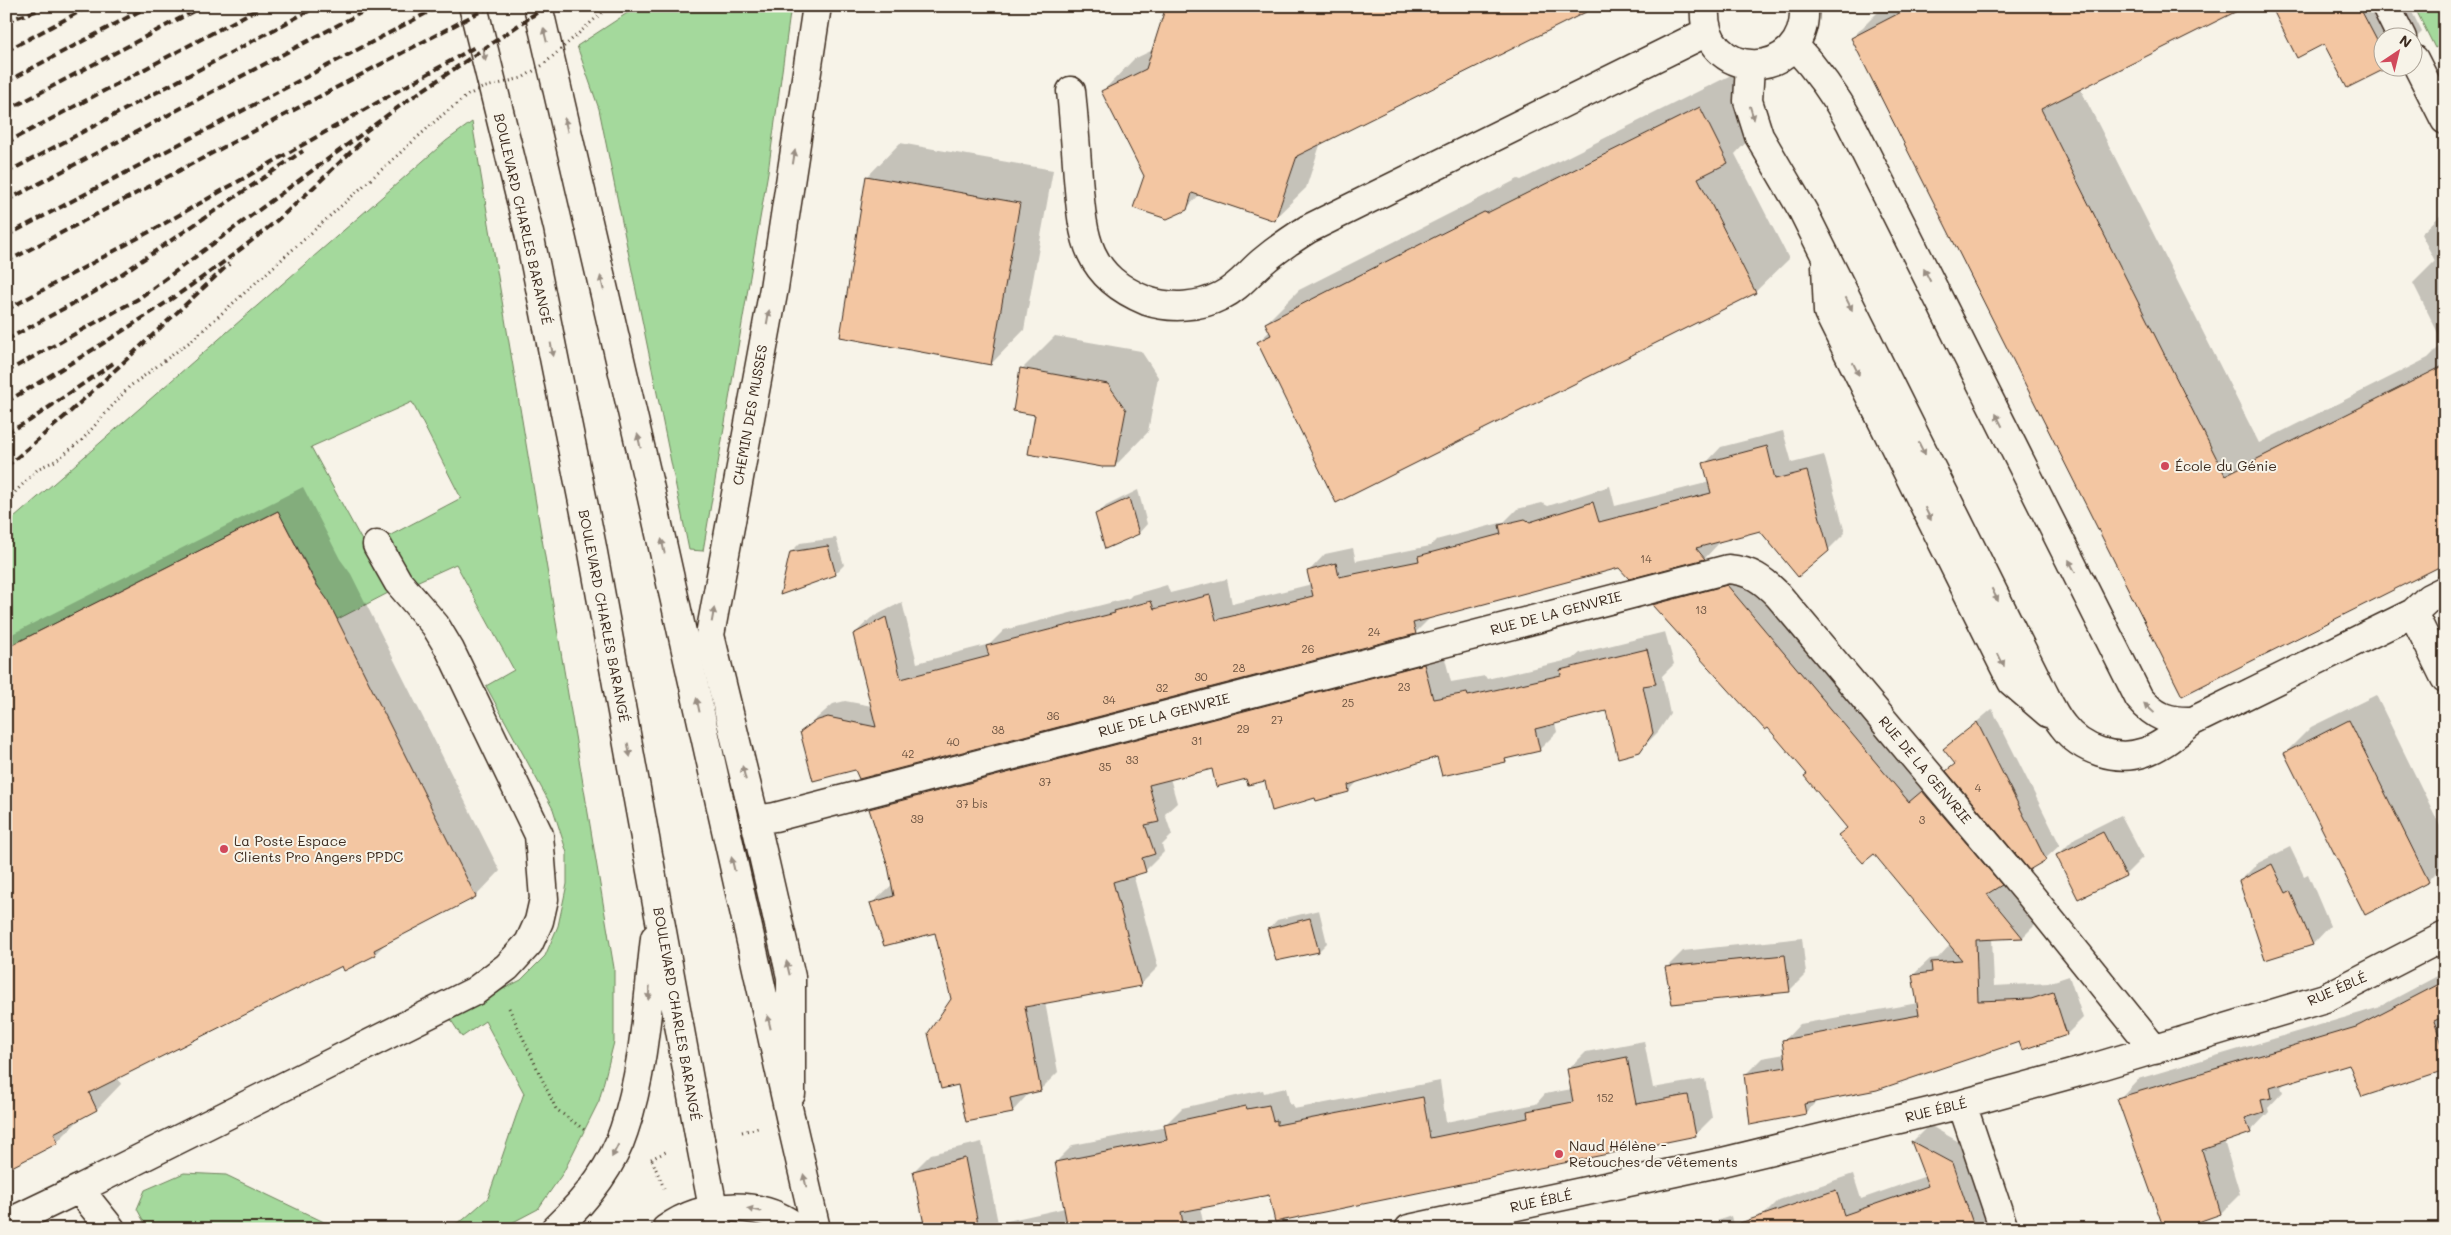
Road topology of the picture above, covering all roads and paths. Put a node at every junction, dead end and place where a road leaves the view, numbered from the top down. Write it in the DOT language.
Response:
graph roads {
  1 [pos="473,6"];
  2 [pos="538,6"];
  3 [pos="612,6"];
  4 [pos="817,6"];
  5 [pos="1804,6"];
  6 [pos="2386,6"];
  7 [pos="1706,19"];
  8 [pos="2397,28"];
  9 [pos="1794,45"];
  10 [pos="1750,65"];
  11 [pos="2423,78"];
  12 [pos="1071,91"];
  13 [pos="2445,120"];
  14 [pos="6,504"];
  15 [pos="377,544"];
  16 [pos="2445,590"];
  17 [pos="2413,613"];
  18 [pos="2445,678"];
  19 [pos="2193,721"];
  20 [pos="756,820"];
  21 [pos="658,909"];
  22 [pos="2445,936"];
  23 [pos="494,977"];
  24 [pos="2155,1050"];
  25 [pos="1962,1104"];
  26 [pos="791,1121"];
  27 [pos="592,1135"];
  28 [pos="652,1160"];
  29 [pos="664,1188"];
  30 [pos="79,1189"];
  31 [pos="715,1219"];
  32 [pos="677,1223"];
  33 [pos="6,1224"];
  34 [pos="112,1229"];
  35 [pos="555,1229"];
  36 [pos="798,1229"];
  37 [pos="816,1229"];
  38 [pos="1409,1229"];
  39 [pos="2004,1229"];
  1 -- 21 [label="main road, BOULEVARD CHARLES BARANGÉ, one-way"];
  26 -- 2 [label="main road, one-way"];
  3 -- 14 [label="path, bridge"];
  20 -- 4 [label="main road, CHEMIN DES MUSSES, one-way"];
  5 -- 9 [label="main road"];
  6 -- 8 [label="main road"];
  7 -- 10 [label="main road"];
  7 -- 12 [label="main road"];
  9 -- 10 [label="main road"];
  19 -- 9 [label="main road, one-way"];
  10 -- 19 [label="main road, one-way"];
  11 -- 13 [label="main road"];
  15 -- 23 [label="main road"];
  16 -- 17 [label="main road"];
  17 -- 18 [label="main road"];
  17 -- 19 [label="main road"];
  20 -- 24 [label="main road, RUE DE LA GENVRIE"];
  26 -- 20 [label="main road, one-way"];
  21 -- 31 [label="main road, BOULEVARD CHARLES BARANGÉ"];
  21 -- 35 [label="main road, one-way"];
  22 -- 24 [label="main road, RUE ÉBLÉ"];
  23 -- 27 [label="path"];
  23 -- 30 [label="main road"];
  24 -- 25 [label="main road, RUE ÉBLÉ"];
  25 -- 38 [label="main road, RUE ÉBLÉ"];
  25 -- 39 [label="main road"];
  37 -- 26 [label="main road, one-way"];
  28 -- 29 [label="path"];
  30 -- 33 [label="main road"];
  30 -- 34 [label="main road"];
  31 -- 32 [label="main road"];
  36 -- 31 [label="main road, one-way"];
}
